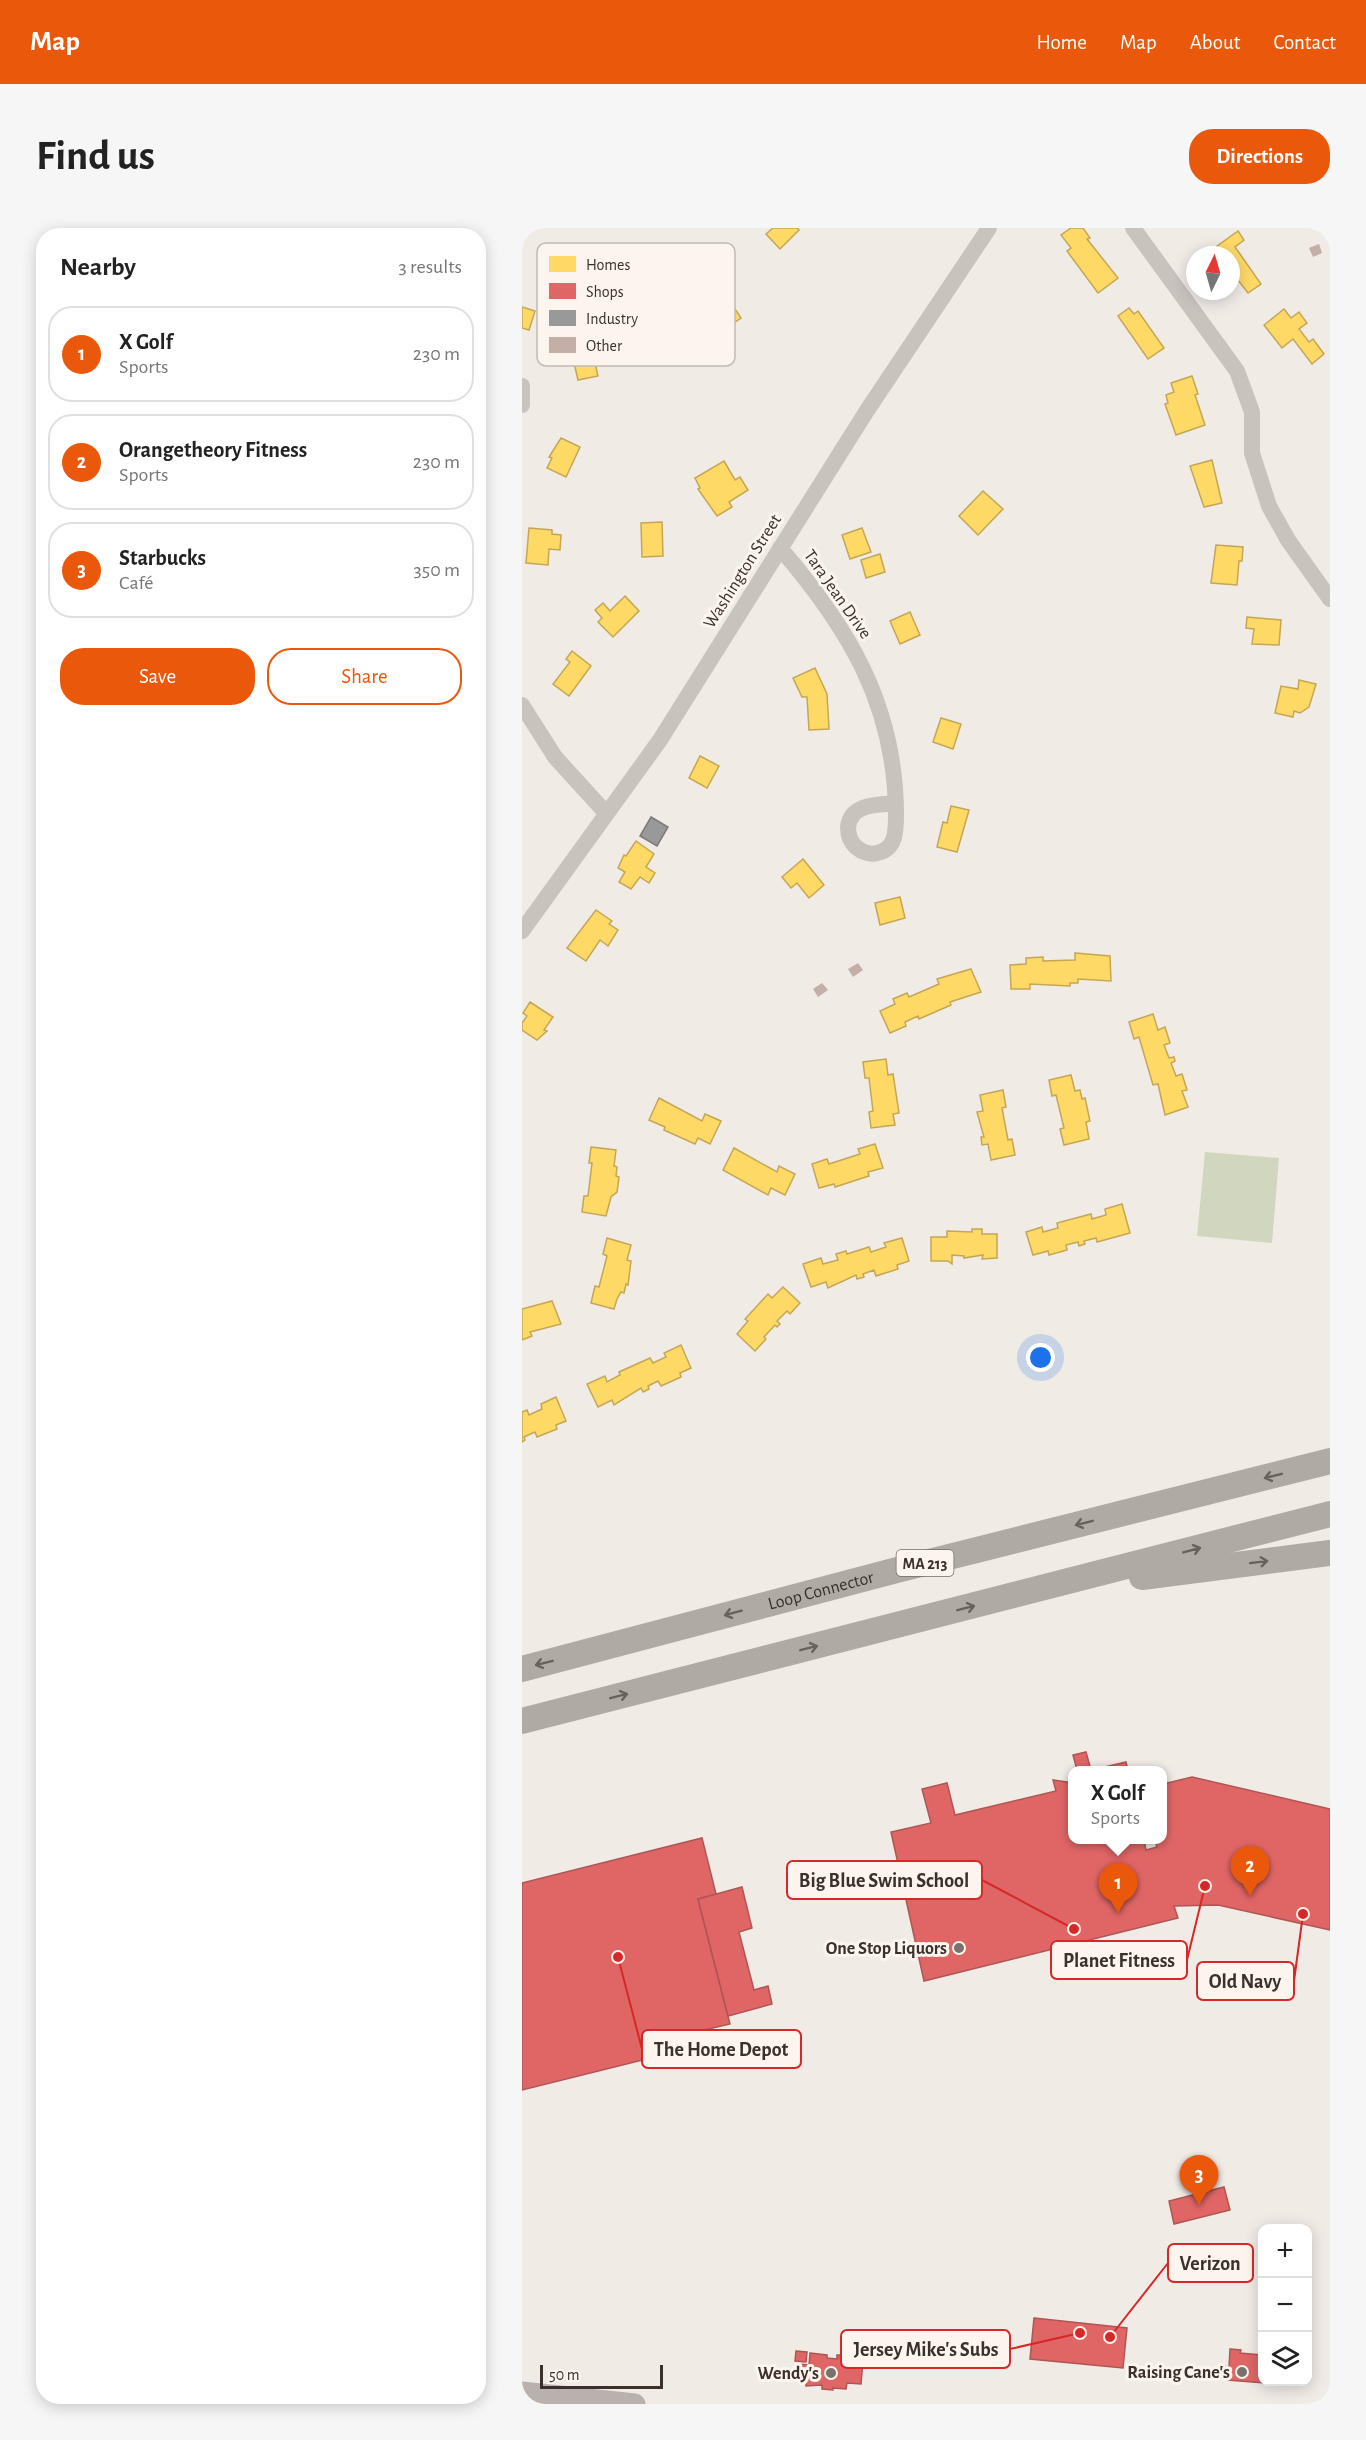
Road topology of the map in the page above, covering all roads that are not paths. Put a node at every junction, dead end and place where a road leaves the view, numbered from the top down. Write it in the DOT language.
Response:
graph roads {
  1 [pos="989,228"];
  2 [pos="1133,228"];
  3 [pos="522,386"];
  4 [pos="522,405"];
  5 [pos="780,548"];
  6 [pos="1329,597"];
  7 [pos="522,705"];
  8 [pos="896,803"];
  9 [pos="606,813"];
  10 [pos="522,931"];
  11 [pos="1330,1461"];
  12 [pos="1330,1514"];
  13 [pos="1330,1553"];
  14 [pos="1034,1591"];
  15 [pos="522,1669"];
  16 [pos="522,1720"];
  17 [pos="522,2392"];
  18 [pos="635,2404"];
  1 -- 5 [label="street, Washington Street"];
  2 -- 6 [label="street"];
  3 -- 4 [label="street"];
  5 -- 8 [label="street, Tara Jean Drive"];
  5 -- 9 [label="street, Washington Street"];
  7 -- 9 [label="street"];
  9 -- 10 [label="street, Washington Street"];
  11 -- 15 [label="highway, Loop Connector / MA 213, one-way"];
  14 -- 12 [label="highway, one-way"];
  14 -- 13 [label="highway, one-way"];
  16 -- 14 [label="highway, one-way"];
  17 -- 18 [label="main road"];
}
